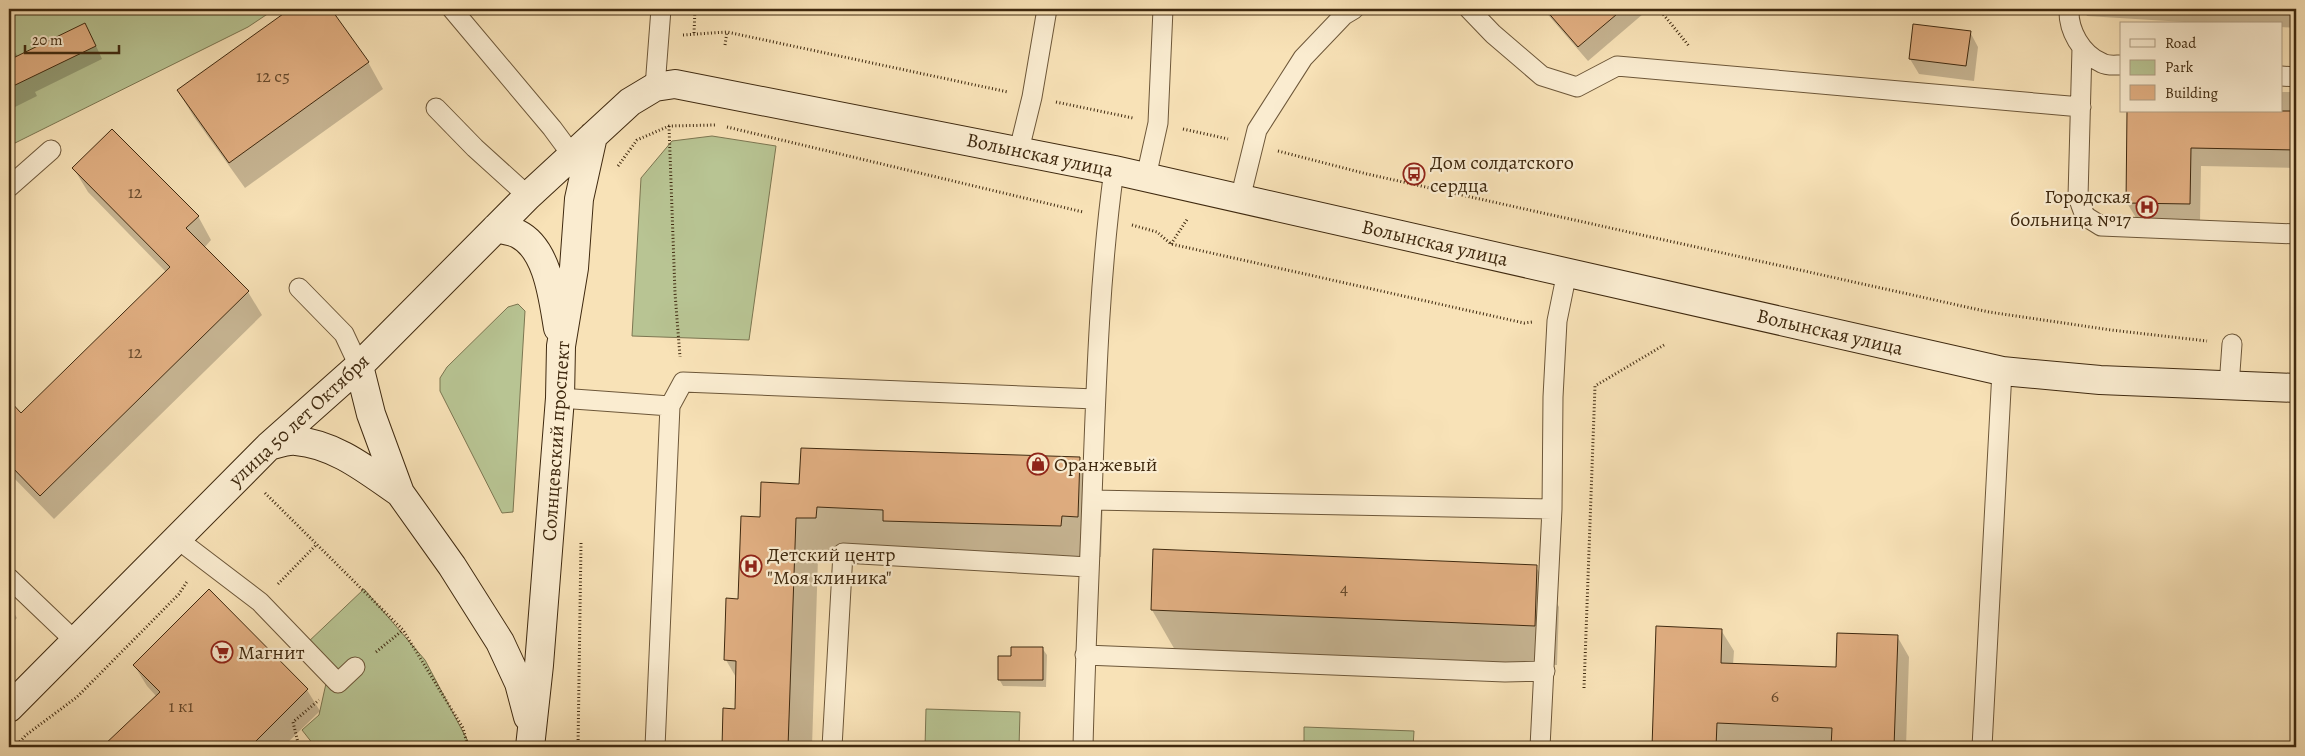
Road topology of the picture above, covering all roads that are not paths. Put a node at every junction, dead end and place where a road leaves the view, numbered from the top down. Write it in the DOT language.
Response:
graph roads {
  1 [pos="452,9"];
  2 [pos="660,9"];
  3 [pos="1048,9"];
  4 [pos="1162,9"];
  5 [pos="1354,9"];
  6 [pos="1469,9"];
  7 [pos="2070,9"];
  8 [pos="2082,48"];
  9 [pos="2120,65"];
  10 [pos="2282,76"];
  11 [pos="2296,77"];
  12 [pos="655,87"];
  13 [pos="2080,107"];
  14 [pos="436,108"];
  15 [pos="593,136"];
  16 [pos="51,150"];
  17 [pos="1018,150"];
  18 [pos="572,155"];
  19 [pos="1114,170"];
  20 [pos="1146,177"];
  21 [pos="9,187"];
  22 [pos="528,196"];
  23 [pos="1240,199"];
  24 [pos="496,228"];
  25 [pos="2296,234"];
  26 [pos="1567,272"];
  27 [pos="299,288"];
  28 [pos="2232,344"];
  29 [pos="561,346"];
  30 [pos="359,366"];
  31 [pos="2002,371"];
  32 [pos="2229,386"];
  33 [pos="2296,388"];
  34 [pos="560,398"];
  35 [pos="1095,399"];
  36 [pos="670,406"];
  37 [pos="269,446"];
  38 [pos="400,493"];
  39 [pos="1092,500"];
  40 [pos="1552,509"];
  41 [pos="176,538"];
  42 [pos="1088,567"];
  43 [pos="9,578"];
  44 [pos="76,642"];
  45 [pos="1085,655"];
  46 [pos="355,667"];
  47 [pos="1545,671"];
  48 [pos="9,708"];
  49 [pos="530,747"];
  50 [pos="655,747"];
  51 [pos="832,747"];
  52 [pos="1083,747"];
  53 [pos="1540,747"];
  54 [pos="1982,747"];
  1 -- 18 [label="lane"];
  2 -- 12 [label="lane"];
  3 -- 17 [label="lane"];
  4 -- 20 [label="lane"];
  5 -- 23 [label="lane"];
  6 -- 13 [label="lane"];
  7 -- 8 [label="lane"];
  8 -- 9 [label="lane"];
  8 -- 13 [label="lane"];
  10 -- 11 [label="lane"];
  12 -- 15 [label="street, Волынская улица"];
  12 -- 17 [label="street, Волынская улица"];
  13 -- 25 [label="lane"];
  14 -- 22 [label="lane"];
  15 -- 18 [label="street, улица 50 лет Октября"];
  15 -- 29 [label="street, Солнцевский проспект"];
  16 -- 21 [label="lane"];
  17 -- 19 [label="street, Волынская улица"];
  18 -- 22 [label="street, улица 50 лет Октября"];
  19 -- 20 [label="street, Волынская улица"];
  19 -- 35 [label="lane"];
  20 -- 23 [label="street, Волынская улица"];
  22 -- 24 [label="street, улица 50 лет Октября"];
  23 -- 26 [label="street, Волынская улица"];
  24 -- 29 [label="street"];
  24 -- 30 [label="street, улица 50 лет Октября"];
  26 -- 31 [label="street, Волынская улица"];
  26 -- 40 [label="lane"];
  27 -- 30 [label="lane"];
  28 -- 32 [label="lane"];
  29 -- 34 [label="street, Солнцевский проспект"];
  30 -- 37 [label="street, улица 50 лет Октября"];
  30 -- 38 [label="street"];
  31 -- 32 [label="street, Волынская улица"];
  31 -- 54 [label="lane"];
  32 -- 33 [label="street, Волынская улица"];
  34 -- 36 [label="lane"];
  34 -- 49 [label="street, Солнцевский проспект"];
  35 -- 36 [label="lane"];
  35 -- 39 [label="lane"];
  36 -- 50 [label="lane"];
  37 -- 38 [label="street"];
  37 -- 41 [label="street, улица 50 лет Октября"];
  38 -- 49 [label="street"];
  39 -- 40 [label="lane"];
  39 -- 42 [label="lane"];
  40 -- 47 [label="lane"];
  41 -- 44 [label="street, улица 50 лет Октября"];
  41 -- 46 [label="lane"];
  42 -- 45 [label="lane"];
  42 -- 51 [label="lane"];
  43 -- 44 [label="lane"];
  44 -- 48 [label="street, улица 50 лет Октября"];
  45 -- 47 [label="lane"];
  45 -- 52 [label="lane"];
  47 -- 53 [label="lane"];
}
